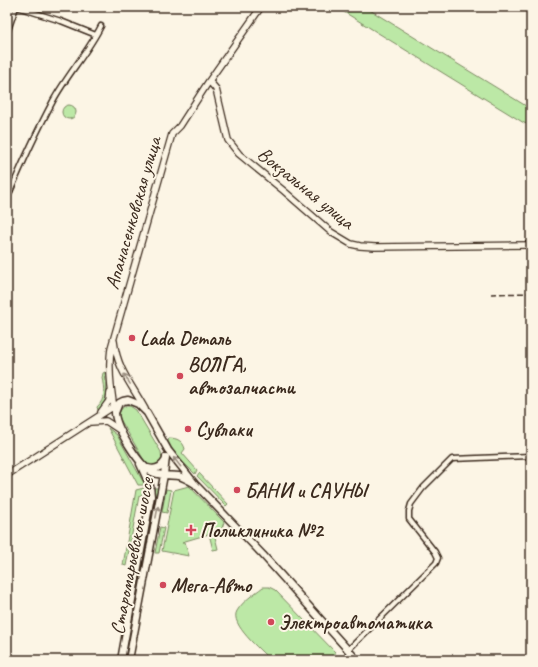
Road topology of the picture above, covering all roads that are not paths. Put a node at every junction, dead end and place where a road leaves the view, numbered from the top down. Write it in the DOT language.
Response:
graph roads {
  1 [pos="16,7"];
  2 [pos="261,7"];
  3 [pos="101,26"];
  4 [pos="7,33"];
  5 [pos="96,35"];
  6 [pos="209,81"];
  7 [pos="7,198"];
  8 [pos="531,245"];
  9 [pos="115,335"];
  10 [pos="111,389"];
  11 [pos="124,401"];
  12 [pos="113,406"];
  13 [pos="115,413"];
  14 [pos="147,413"];
  15 [pos="99,415"];
  16 [pos="87,423"];
  17 [pos="121,431"];
  18 [pos="161,438"];
  19 [pos="531,456"];
  20 [pos="166,457"];
  21 [pos="137,458"];
  22 [pos="146,468"];
  23 [pos="7,475"];
  24 [pos="164,475"];
  25 [pos="179,476"];
  26 [pos="196,484"];
  27 [pos="162,487"];
  28 [pos="348,650"];
  29 [pos="121,660"];
  30 [pos="129,660"];
  31 [pos="357,660"];
  1 -- 4 [label="street"];
  1 -- 5 [label="street"];
  2 -- 6 [label="main road, Апанасенковская улица"];
  3 -- 5 [label="street"];
  5 -- 7 [label="street"];
  6 -- 8 [label="main road, Вокзальная улица"];
  6 -- 9 [label="main road, Апанасенковская улица"];
  9 -- 10 [label="main road"];
  14 -- 9 [label="main road, one-way"];
  10 -- 12 [label="main road"];
  10 -- 15 [label="main road"];
  11 -- 12 [label="main road"];
  11 -- 13 [label="main road"];
  11 -- 14 [label="main road"];
  12 -- 13 [label="main road"];
  12 -- 15 [label="main road"];
  13 -- 17 [label="main road"];
  14 -- 18 [label="main road"];
  15 -- 16 [label="main road"];
  16 -- 17 [label="main road"];
  16 -- 23 [label="main road"];
  17 -- 21 [label="main road"];
  18 -- 20 [label="main road"];
  26 -- 18 [label="main road, one-way"];
  19 -- 28 [label="street"];
  20 -- 22 [label="main road"];
  20 -- 24 [label="main road, Старомарьевское шоссе"];
  21 -- 22 [label="main road"];
  21 -- 29 [label="main road, Старомарьевское шоссе"];
  22 -- 24 [label="main road"];
  24 -- 25 [label="main road"];
  24 -- 27 [label="main road, Старомарьевское шоссе"];
  25 -- 26 [label="main road"];
  25 -- 27 [label="main road"];
  26 -- 28 [label="main road"];
  30 -- 27 [label="main road, Старомарьевское шоссе, one-way"];
  28 -- 31 [label="main road"];
}
